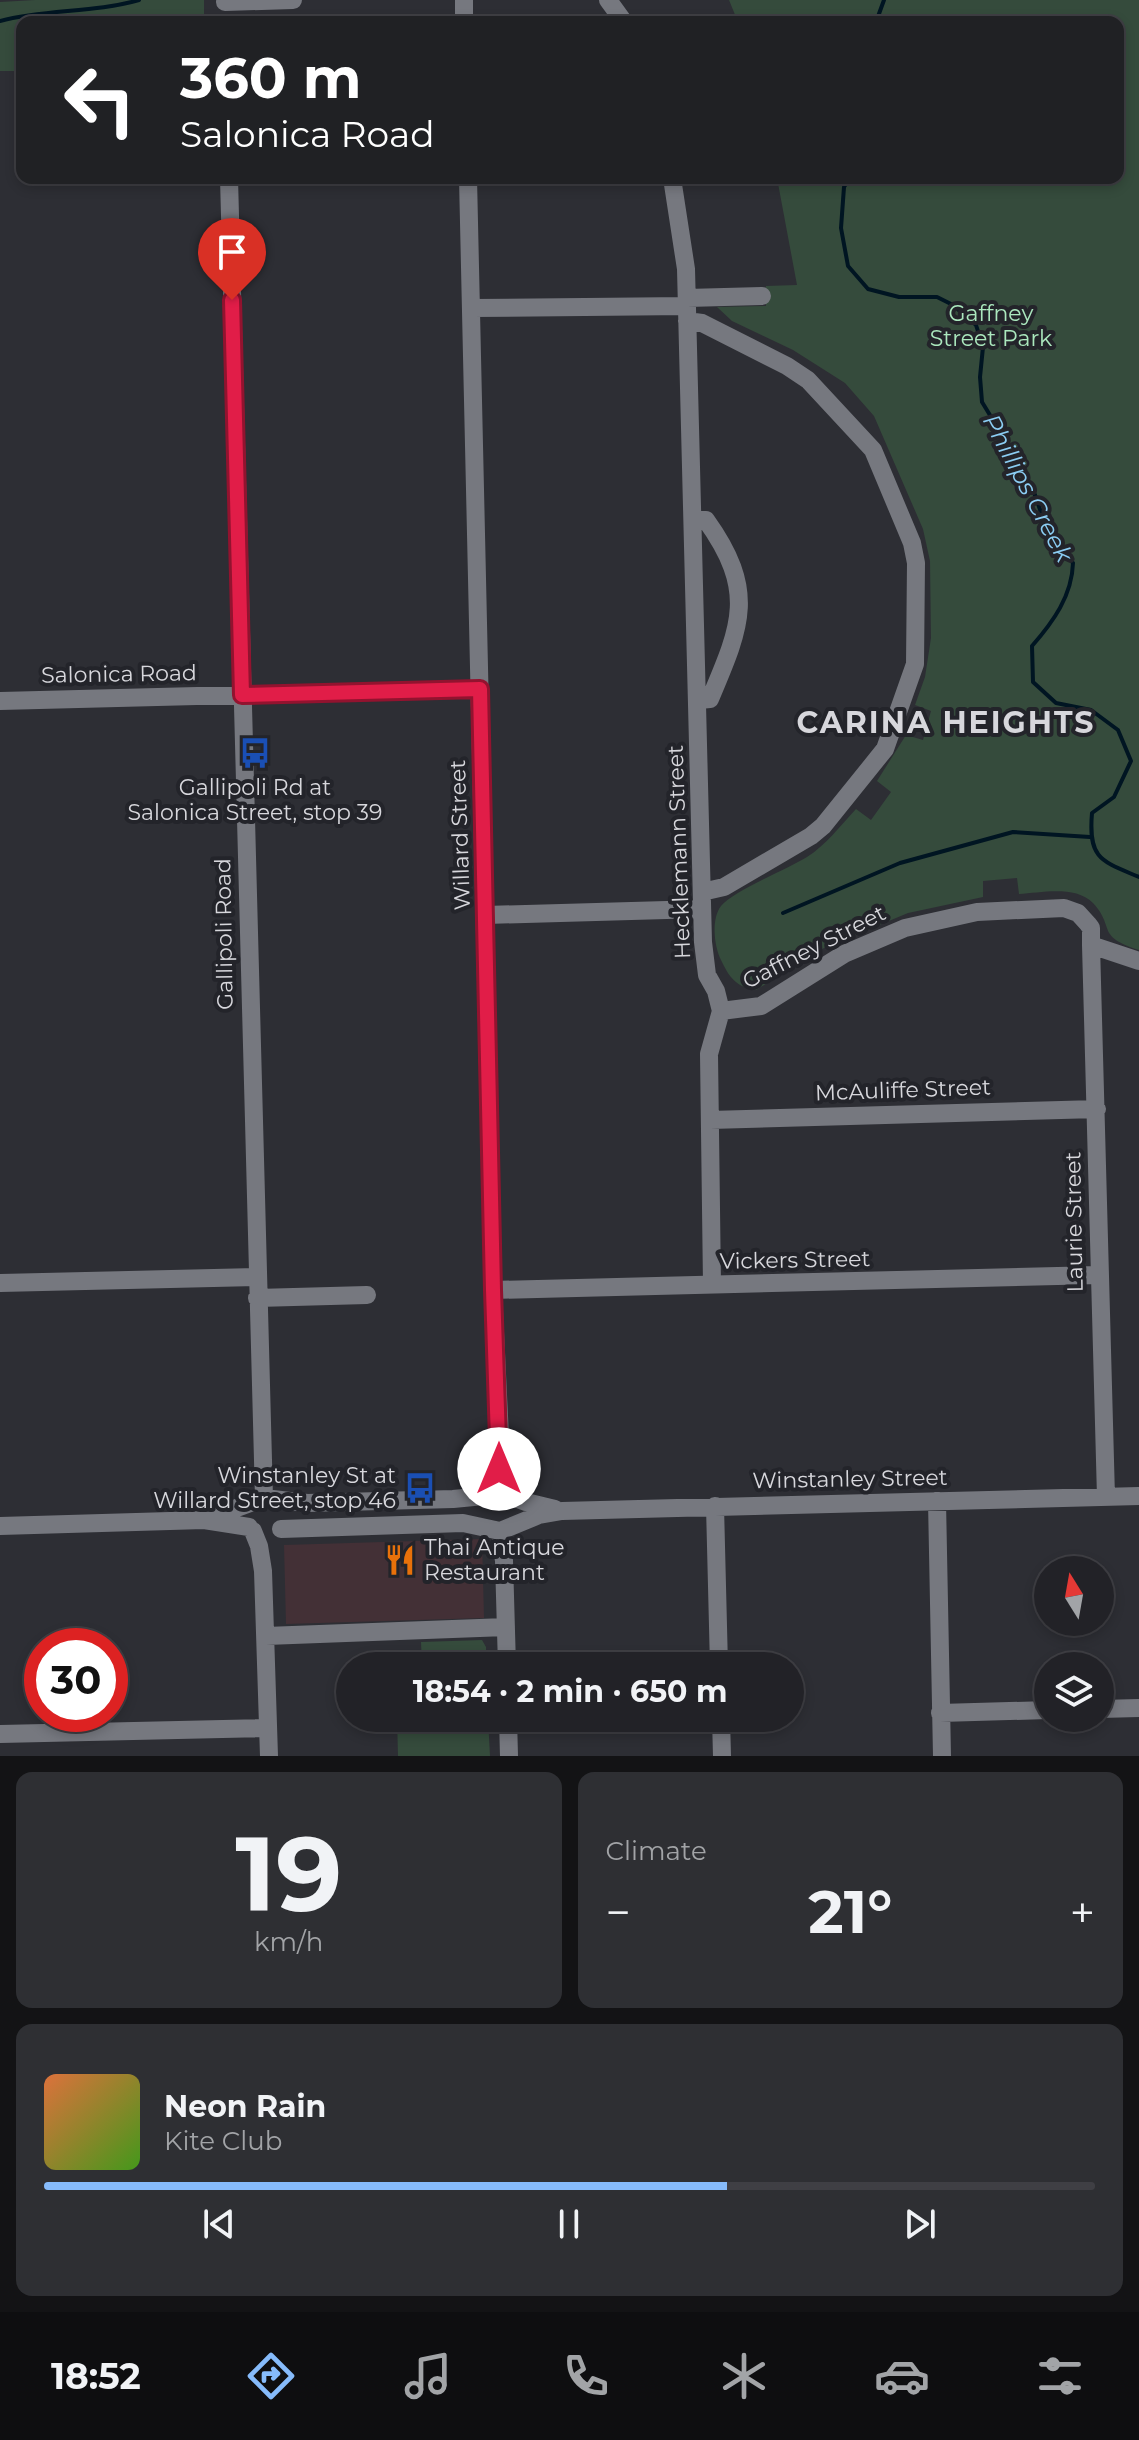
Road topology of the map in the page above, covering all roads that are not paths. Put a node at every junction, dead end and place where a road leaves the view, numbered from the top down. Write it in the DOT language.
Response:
graph roads {
  1 [pos="293,0"];
  2 [pos="225,1"];
  3 [pos="229,184"];
  4 [pos="468,184"];
  5 [pos="673,184"];
  6 [pos="762,296"];
  7 [pos="472,308"];
  8 [pos="687,308"];
  9 [pos="694,520"];
  10 [pos="480,689"];
  11 [pos="242,695"];
  12 [pos="699,700"];
  13 [pos="0,701"];
  14 [pos="702,900"];
  15 [pos="486,915"];
  16 [pos="1091,945"];
  17 [pos="1139,961"];
  18 [pos="721,1011"];
  19 [pos="1097,1109"];
  20 [pos="710,1120"];
  21 [pos="1099,1275"];
  22 [pos="257,1277"];
  23 [pos="0,1283"];
  24 [pos="712,1285"];
  25 [pos="493,1290"];
  26 [pos="367,1295"];
  27 [pos="257,1298"];
  28 [pos="496,1494"];
  29 [pos="1139,1496"];
  30 [pos="1106,1497"];
  31 [pos="264,1500"];
  32 [pos="937,1501"];
  33 [pos="715,1506"];
  34 [pos="562,1511"];
  35 [pos="204,1520"];
  36 [pos="0,1526"];
  37 [pos="499,1528"];
  38 [pos="251,1529"];
  39 [pos="279,1531"];
  40 [pos="263,1571"];
  41 [pos="506,1627"];
  42 [pos="266,1636"];
  43 [pos="507,1652"];
  44 [pos="719,1652"];
  45 [pos="1139,1708"];
  46 [pos="1114,1709"];
  47 [pos="1034,1710"];
  48 [pos="940,1713"];
  49 [pos="268,1728"];
  50 [pos="508,1732"];
  51 [pos="721,1732"];
  52 [pos="0,1734"];
  53 [pos="269,1756"];
  54 [pos="509,1756"];
  55 [pos="722,1756"];
  56 [pos="942,1756"];
  1 -- 2 [label="street"];
  3 -- 11 [label="street, Gallipoli Road"];
  4 -- 7 [label="street, Willard Street"];
  5 -- 8 [label="street, Hecklemann Street"];
  6 -- 8 [label="street"];
  7 -- 8 [label="street"];
  7 -- 10 [label="street, Willard Street"];
  8 -- 9 [label="street, Hecklemann Street"];
  8 -- 14 [label="street"];
  9 -- 12 [label="street, Hecklemann Street"];
  9 -- 12 [label="street"];
  10 -- 11 [label="street, Salonica Road"];
  10 -- 15 [label="street, Willard Street"];
  11 -- 13 [label="street, Salonica Road"];
  11 -- 22 [label="street, Gallipoli Road"];
  12 -- 14 [label="street, Hecklemann Street"];
  14 -- 15 [label="street"];
  14 -- 18 [label="street, Hecklemann Street"];
  15 -- 25 [label="street, Willard Street"];
  16 -- 17 [label="street"];
  16 -- 18 [label="street, Gaffney Street"];
  16 -- 19 [label="street, Laurie Street"];
  18 -- 20 [label="street"];
  19 -- 20 [label="street, McAuliffe Street"];
  19 -- 21 [label="street, Laurie Street"];
  20 -- 24 [label="street"];
  21 -- 24 [label="street, Vickers Street"];
  21 -- 30 [label="street, Laurie Street"];
  22 -- 23 [label="street"];
  22 -- 27 [label="street, Gallipoli Road"];
  24 -- 25 [label="street, Vickers Street"];
  25 -- 28 [label="street, Willard Street"];
  26 -- 27 [label="street"];
  27 -- 31 [label="street, Gallipoli Road"];
  28 -- 31 [label="street, Winstanley Street"];
  28 -- 34 [label="street, Winstanley Street"];
  28 -- 37 [label="street"];
  28 -- 37 [label="street"];
  29 -- 30 [label="street, Winstanley Street"];
  30 -- 32 [label="street, Winstanley Street"];
  31 -- 35 [label="street, Winstanley Street"];
  31 -- 38 [label="street"];
  31 -- 39 [label="street"];
  32 -- 33 [label="street, Winstanley Street"];
  32 -- 48 [label="street"];
  33 -- 34 [label="street, Winstanley Street"];
  33 -- 44 [label="street"];
  34 -- 37 [label="street, Winstanley Street"];
  35 -- 36 [label="street, Winstanley Street"];
  35 -- 38 [label="street, Winstanley Street"];
  37 -- 39 [label="street, Winstanley Street"];
  37 -- 41 [label="street"];
  38 -- 39 [label="street, Winstanley Street"];
  38 -- 40 [label="street"];
  39 -- 40 [label="street"];
  40 -- 42 [label="street"];
  41 -- 42 [label="street"];
  41 -- 43 [label="street"];
  42 -- 49 [label="street"];
  45 -- 46 [label="street"];
  47 -- 48 [label="street"];
  48 -- 56 [label="street"];
  49 -- 52 [label="street"];
  49 -- 53 [label="street"];
  50 -- 54 [label="street"];
  51 -- 55 [label="street"];
}
